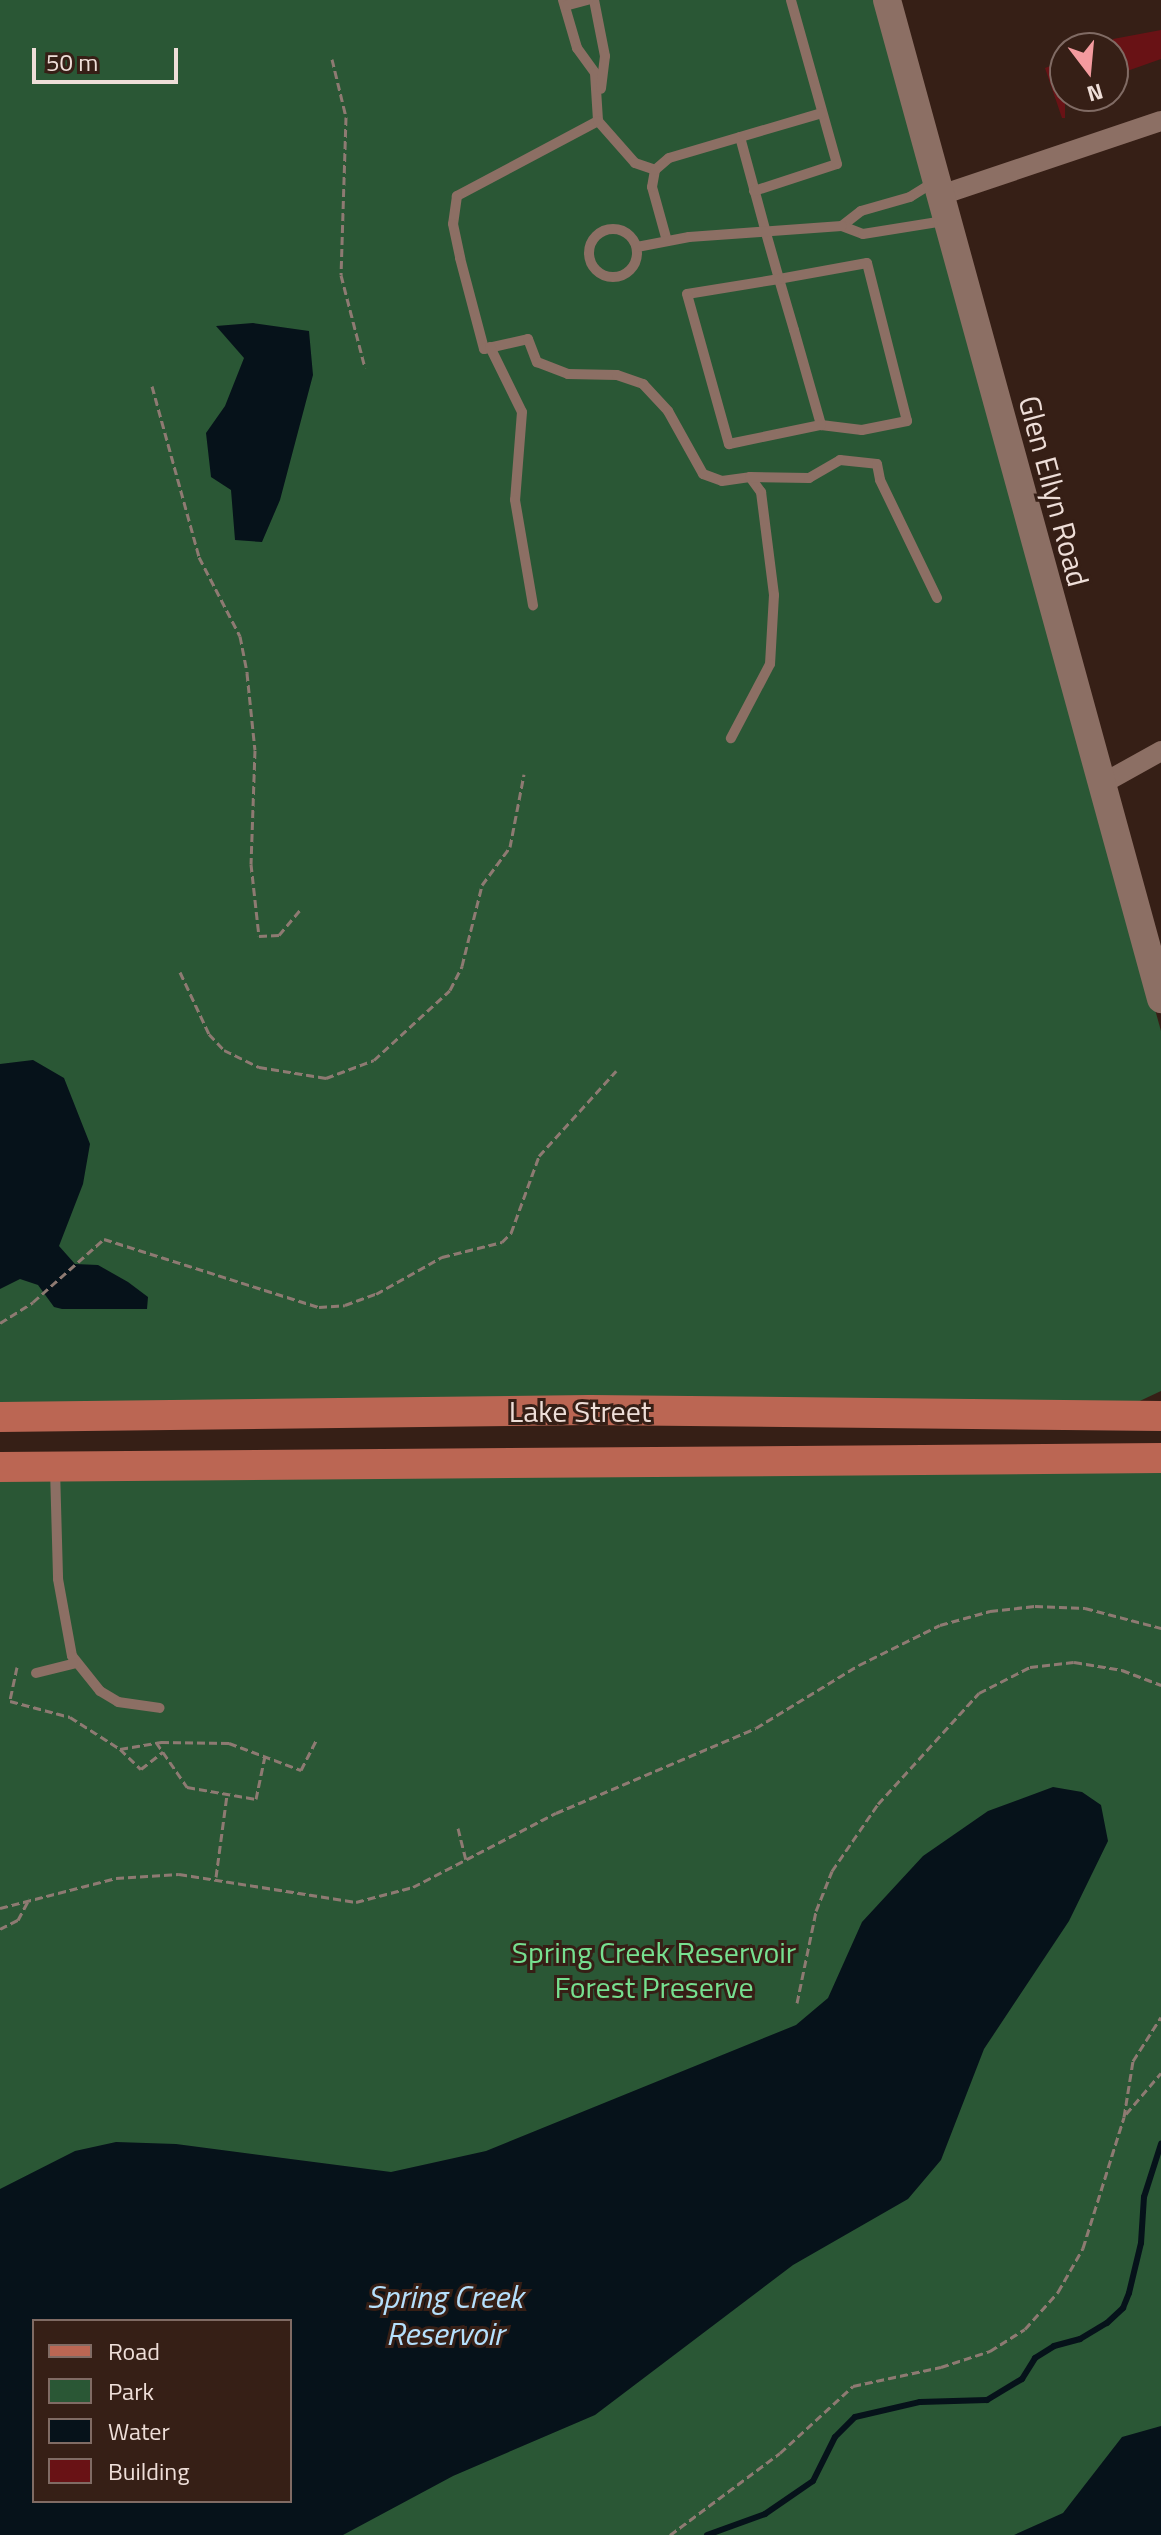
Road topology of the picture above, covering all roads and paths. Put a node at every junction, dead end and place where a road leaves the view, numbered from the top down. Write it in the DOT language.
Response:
graph roads {
  1 [pos="588,0"];
  2 [pos="594,0"];
  3 [pos="791,0"];
  4 [pos="887,0"];
  5 [pos="564,3"];
  6 [pos="332,59"];
  7 [pos="600,97"];
  8 [pos="822,113"];
  9 [pos="598,121"];
  10 [pos="1161,121"];
  11 [pos="740,137"];
  12 [pos="655,170"];
  13 [pos="754,191"];
  14 [pos="939,200"];
  15 [pos="842,226"];
  16 [pos="766,233"];
  17 [pos="667,241"];
  18 [pos="637,247"];
  19 [pos="779,279"];
  20 [pos="490,347"];
  21 [pos="365,368"];
  22 [pos="152,386"];
  23 [pos="821,425"];
  24 [pos="750,477"];
  25 [pos="937,598"];
  26 [pos="533,605"];
  27 [pos="731,738"];
  28 [pos="1161,751"];
  29 [pos="524,774"];
  30 [pos="1100,785"];
  31 [pos="300,910"];
  32 [pos="180,972"];
  33 [pos="1161,999"];
  34 [pos="616,1071"];
  35 [pos="0,1323"];
  36 [pos="1161,1402"];
  37 [pos="54,1416"];
  38 [pos="1129,1416"];
  39 [pos="1161,1416"];
  40 [pos="0,1417"];
  41 [pos="1161,1458"];
  42 [pos="55,1466"];
  43 [pos="0,1467"];
  44 [pos="1161,1628"];
  45 [pos="76,1663"];
  46 [pos="17,1667"];
  47 [pos="36,1673"];
  48 [pos="1161,1685"];
  49 [pos="160,1708"];
  50 [pos="316,1740"];
  51 [pos="156,1742"];
  52 [pos="120,1749"];
  53 [pos="163,1752"];
  54 [pos="265,1755"];
  55 [pos="227,1795"];
  56 [pos="458,1828"];
  57 [pos="466,1860"];
  58 [pos="216,1877"];
  59 [pos="29,1899"];
  60 [pos="0,1908"];
  61 [pos="0,1929"];
  62 [pos="797,2003"];
  63 [pos="1161,2017"];
  64 [pos="1161,2073"];
  65 [pos="1124,2117"];
  66 [pos="670,2535"];
  1 -- 5 [label="lane"];
  2 -- 7 [label="lane"];
  3 -- 8 [label="lane"];
  4 -- 14 [label="street, Glen Ellyn Road"];
  5 -- 7 [label="lane"];
  6 -- 21 [label="path"];
  7 -- 9 [label="lane"];
  8 -- 11 [label="lane"];
  8 -- 13 [label="lane"];
  9 -- 12 [label="lane"];
  9 -- 20 [label="lane"];
  10 -- 14 [label="street"];
  11 -- 12 [label="lane"];
  11 -- 13 [label="lane"];
  12 -- 17 [label="lane"];
  13 -- 16 [label="lane"];
  14 -- 15 [label="lane"];
  14 -- 15 [label="lane"];
  14 -- 30 [label="street, Glen Ellyn Road"];
  15 -- 16 [label="lane"];
  16 -- 17 [label="lane"];
  16 -- 19 [label="lane"];
  17 -- 18 [label="lane"];
  18 -- 18 [label="lane"];
  19 -- 23 [label="lane"];
  19 -- 23 [label="lane"];
  19 -- 23 [label="lane"];
  20 -- 24 [label="lane"];
  20 -- 26 [label="lane"];
  22 -- 31 [label="path"];
  24 -- 25 [label="lane"];
  24 -- 27 [label="lane"];
  28 -- 30 [label="street"];
  29 -- 32 [label="path"];
  30 -- 33 [label="street, Glen Ellyn Road"];
  34 -- 35 [label="path"];
  36 -- 38 [label="street"];
  37 -- 38 [label="main road, Lake Street"];
  37 -- 40 [label="main road, Lake Street"];
  37 -- 42 [label="main road"];
  38 -- 39 [label="main road, Lake Street"];
  41 -- 42 [label="main road, Lake Street"];
  42 -- 43 [label="main road, Lake Street"];
  42 -- 45 [label="lane"];
  44 -- 57 [label="path"];
  45 -- 47 [label="lane"];
  45 -- 49 [label="lane"];
  46 -- 52 [label="path"];
  48 -- 62 [label="path"];
  50 -- 54 [label="path"];
  51 -- 52 [label="path"];
  51 -- 53 [label="path"];
  51 -- 54 [label="path"];
  52 -- 53 [label="path"];
  53 -- 55 [label="path"];
  54 -- 55 [label="path"];
  55 -- 58 [label="path"];
  56 -- 57 [label="path"];
  57 -- 58 [label="path"];
  58 -- 59 [label="path"];
  59 -- 60 [label="path"];
  59 -- 61 [label="path"];
  63 -- 65 [label="path"];
  64 -- 65 [label="path"];
  65 -- 66 [label="path"];
}
